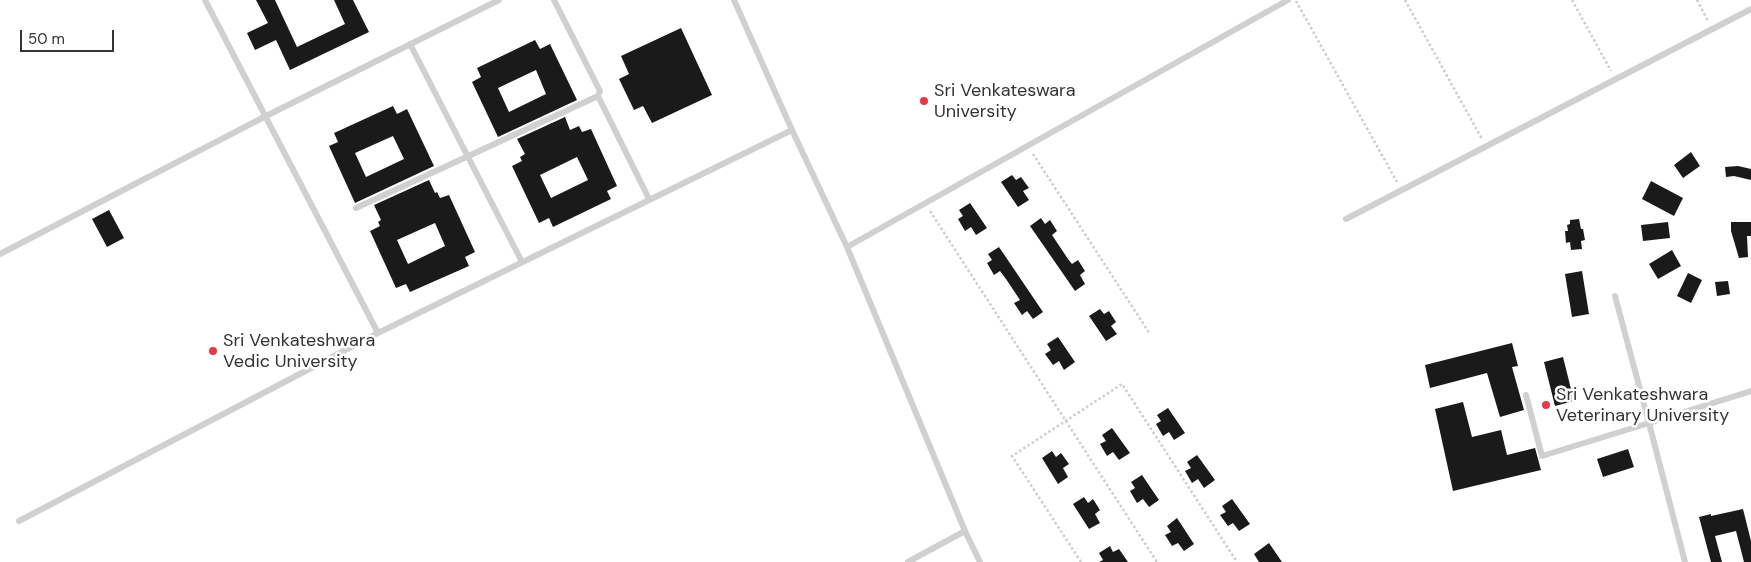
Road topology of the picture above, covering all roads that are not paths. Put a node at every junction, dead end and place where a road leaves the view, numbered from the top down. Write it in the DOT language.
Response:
graph roads {
  1 [pos="205,0"];
  2 [pos="499,0"];
  3 [pos="554,0"];
  4 [pos="734,0"];
  5 [pos="1288,0"];
  6 [pos="1751,9"];
  7 [pos="410,44"];
  8 [pos="598,96"];
  9 [pos="266,116"];
  10 [pos="792,130"];
  11 [pos="468,156"];
  12 [pos="649,199"];
  13 [pos="356,208"];
  14 [pos="1346,218"];
  15 [pos="846,248"];
  16 [pos="0,254"];
  17 [pos="522,262"];
  18 [pos="1615,296"];
  19 [pos="378,333"];
  20 [pos="1751,391"];
  21 [pos="1526,395"];
  22 [pos="1649,423"];
  23 [pos="19,520"];
  24 [pos="965,531"];
  25 [pos="908,562"];
  26 [pos="980,562"];
  27 [pos="1684,562"];
  1 -- 9 [label="lane"];
  2 -- 7 [label="lane"];
  3 -- 8 [label="lane"];
  4 -- 10 [label="lane"];
  5 -- 15 [label="lane"];
  6 -- 14 [label="lane"];
  7 -- 9 [label="lane"];
  7 -- 11 [label="lane"];
  8 -- 11 [label="lane"];
  8 -- 12 [label="lane"];
  9 -- 16 [label="lane"];
  9 -- 19 [label="lane"];
  10 -- 12 [label="lane"];
  10 -- 15 [label="lane"];
  11 -- 13 [label="lane"];
  11 -- 17 [label="lane"];
  12 -- 17 [label="lane"];
  15 -- 24 [label="lane"];
  17 -- 19 [label="lane"];
  18 -- 22 [label="lane"];
  19 -- 23 [label="lane"];
  20 -- 22 [label="lane"];
  21 -- 22 [label="lane"];
  22 -- 27 [label="lane"];
  24 -- 25 [label="lane"];
  24 -- 26 [label="lane"];
}
